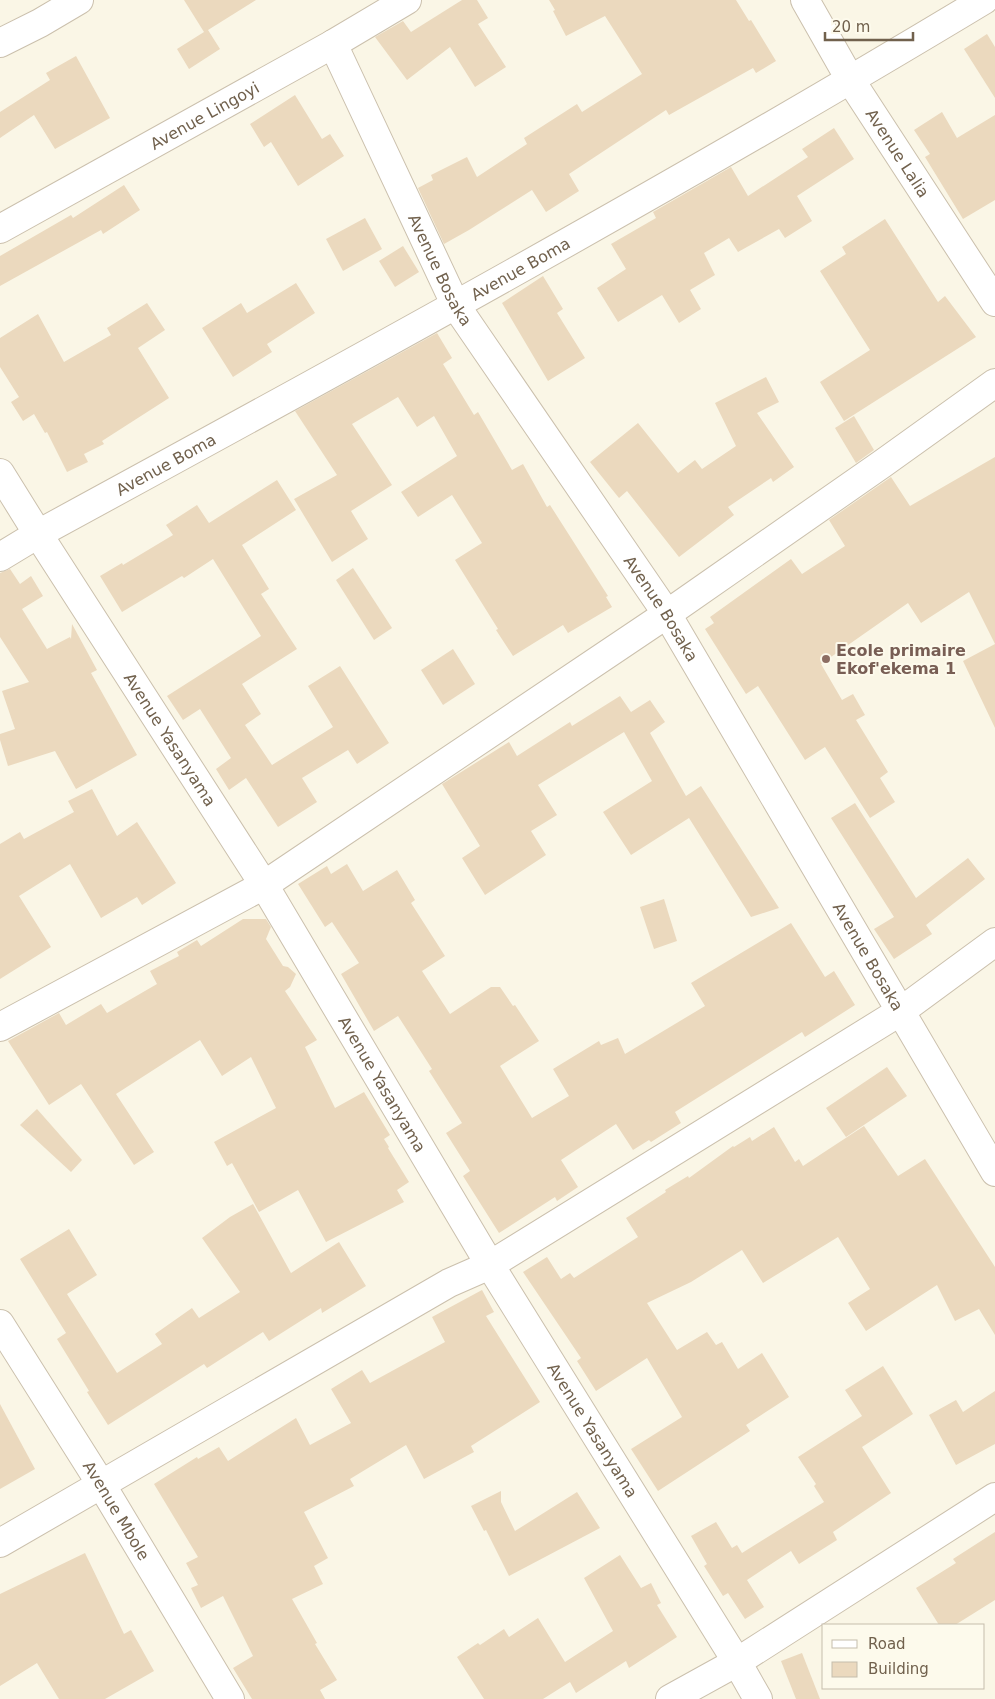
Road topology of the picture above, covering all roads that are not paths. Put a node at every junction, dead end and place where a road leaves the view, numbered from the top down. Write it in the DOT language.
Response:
graph roads {
  1 [pos="79,0"];
  2 [pos="407,0"];
  3 [pos="805,0"];
  4 [pos="984,0"];
  5 [pos="0,43"];
  6 [pos="334,44"];
  7 [pos="851,80"];
  8 [pos="0,230"];
  9 [pos="995,302"];
  10 [pos="456,306"];
  11 [pos="995,383"];
  12 [pos="0,473"];
  13 [pos="38,534"];
  14 [pos="0,557"];
  15 [pos="667,614"];
  16 [pos="264,885"];
  17 [pos="995,942"];
  18 [pos="901,1010"];
  19 [pos="0,1027"];
  20 [pos="995,1172"];
  21 [pos="490,1265"];
  22 [pos="0,1324"];
  23 [pos="101,1484"];
  24 [pos="995,1497"];
  25 [pos="0,1543"];
  26 [pos="737,1662"];
  27 [pos="230,1699"];
  28 [pos="670,1699"];
  29 [pos="758,1699"];
  1 -- 5 [label="street"];
  2 -- 6 [label="street, Avenue Lingoyi"];
  3 -- 7 [label="street, Avenue Lalia"];
  4 -- 7 [label="street, Avenue Boma"];
  6 -- 8 [label="street, Avenue Lingoyi"];
  6 -- 10 [label="street, Avenue Bosaka"];
  7 -- 9 [label="street, Avenue Lalia"];
  7 -- 10 [label="street, Avenue Boma"];
  10 -- 13 [label="street, Avenue Boma"];
  10 -- 15 [label="street, Avenue Bosaka"];
  11 -- 15 [label="street"];
  12 -- 13 [label="street, Avenue Yasanyama"];
  13 -- 14 [label="street, Avenue Boma"];
  13 -- 16 [label="street, Avenue Yasanyama"];
  15 -- 16 [label="street"];
  15 -- 18 [label="street, Avenue Bosaka"];
  16 -- 19 [label="street"];
  16 -- 21 [label="street, Avenue Yasanyama"];
  17 -- 18 [label="street"];
  18 -- 20 [label="street, Avenue Bosaka"];
  18 -- 21 [label="street"];
  21 -- 23 [label="street"];
  21 -- 26 [label="street, Avenue Yasanyama"];
  22 -- 23 [label="street, Avenue Mbole"];
  23 -- 25 [label="street"];
  23 -- 27 [label="street, Avenue Mbole"];
  24 -- 26 [label="street"];
  26 -- 28 [label="street"];
  26 -- 29 [label="street, Avenue Yasanyama"];
}
